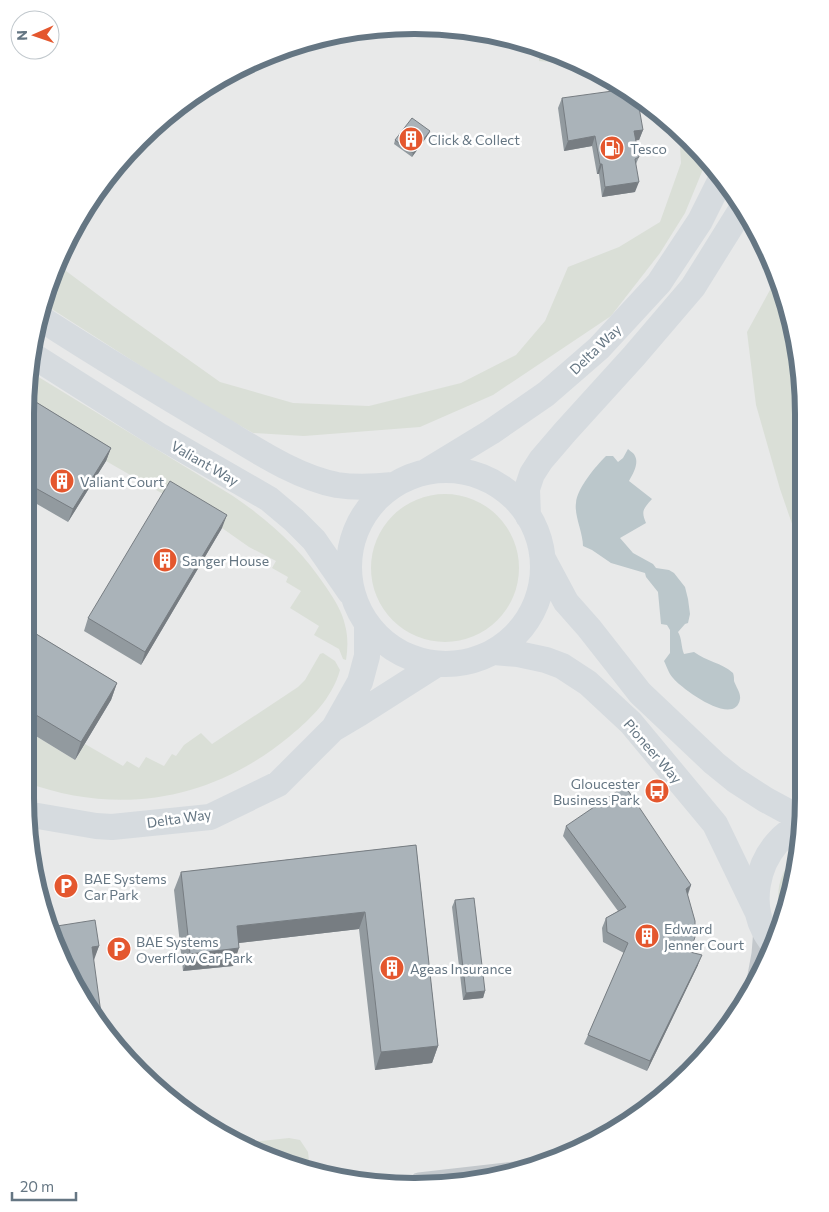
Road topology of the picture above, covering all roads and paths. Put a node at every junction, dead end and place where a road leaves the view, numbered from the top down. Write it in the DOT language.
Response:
graph roads {
  1 [pos="718,185"];
  2 [pos="738,215"];
  3 [pos="46,321"];
  4 [pos="38,359"];
  5 [pos="424,472"];
  6 [pos="393,485"];
  7 [pos="528,516"];
  8 [pos="542,560"];
  9 [pos="353,597"];
  10 [pos="367,624"];
  11 [pos="494,652"];
  12 [pos="436,664"];
  13 [pos="333,729"];
  14 [pos="794,814"];
  15 [pos="35,815"];
  16 [pos="793,829"];
  17 [pos="765,929"];
  18 [pos="761,955"];
  1 -- 5 [label="street, Delta Way"];
  2 -- 7 [label="street"];
  3 -- 6 [label="street"];
  4 -- 9 [label="street, Valiant Way"];
  5 -- 6 [label="street"];
  5 -- 7 [label="street"];
  6 -- 9 [label="street"];
  7 -- 8 [label="street"];
  8 -- 11 [label="street"];
  8 -- 14 [label="street"];
  9 -- 10 [label="street"];
  10 -- 12 [label="street"];
  10 -- 13 [label="street, Delta Way"];
  11 -- 12 [label="street"];
  11 -- 17 [label="street, Pioneer Way"];
  12 -- 13 [label="street, Delta Way"];
  13 -- 15 [label="street, Delta Way"];
  16 -- 17 [label="street"];
  17 -- 18 [label="street"];
}
